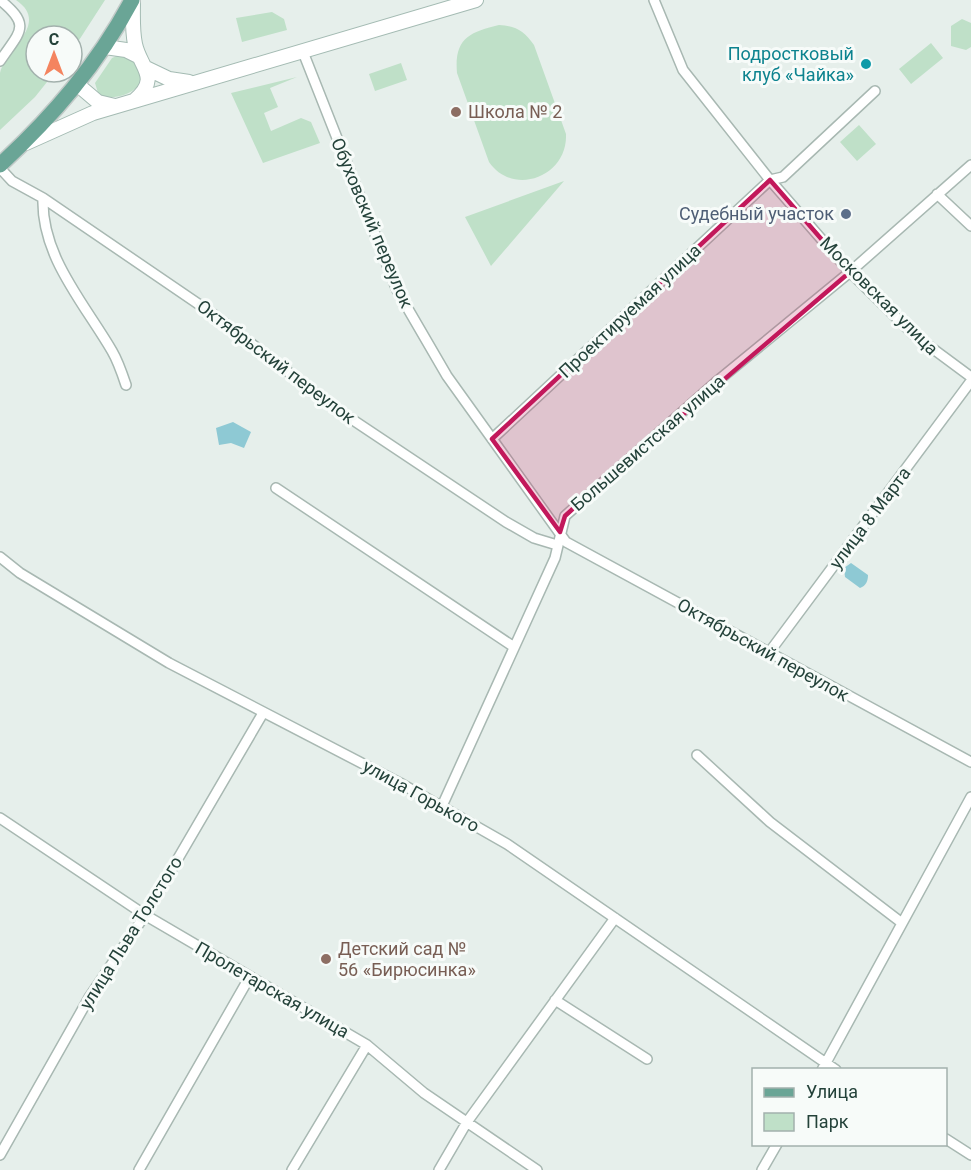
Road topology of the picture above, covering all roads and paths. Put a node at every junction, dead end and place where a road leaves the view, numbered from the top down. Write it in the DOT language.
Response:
graph roads {
  1 [pos="0,0"];
  2 [pos="132,0"];
  3 [pos="476,0"];
  4 [pos="654,0"];
  5 [pos="105,47"];
  6 [pos="303,52"];
  7 [pos="138,56"];
  8 [pos="0,61"];
  9 [pos="146,69"];
  10 [pos="198,82"];
  11 [pos="78,85"];
  12 [pos="875,90"];
  13 [pos="135,100"];
  14 [pos="117,106"];
  15 [pos="21,146"];
  16 [pos="971,165"];
  17 [pos="0,167"];
  18 [pos="770,180"];
  19 [pos="937,194"];
  20 [pos="43,198"];
  21 [pos="971,226"];
  22 [pos="850,272"];
  23 [pos="971,379"];
  24 [pos="126,385"];
  25 [pos="492,439"];
  26 [pos="276,488"];
  27 [pos="560,532"];
  28 [pos="557,545"];
  29 [pos="0,557"];
  30 [pos="514,647"];
  31 [pos="768,654"];
  32 [pos="264,713"];
  33 [pos="697,755"];
  34 [pos="971,762"];
  35 [pos="971,797"];
  36 [pos="442,806"];
  37 [pos="0,818"];
  38 [pos="145,915"];
  39 [pos="615,918"];
  40 [pos="902,923"];
  41 [pos="249,978"];
  42 [pos="555,1000"];
  43 [pos="367,1045"];
  44 [pos="647,1059"];
  45 [pos="824,1066"];
  46 [pos="467,1122"];
  47 [pos="947,1140"];
  48 [pos="776,1146"];
  49 [pos="0,1155"];
  50 [pos="971,1155"];
  51 [pos="139,1170"];
  52 [pos="292,1170"];
  53 [pos="440,1170"];
  54 [pos="537,1170"];
  55 [pos="762,1170"];
  1 -- 8 [label="street"];
  2 -- 5 [label="main road"];
  2 -- 7 [label="street"];
  3 -- 6 [label="street"];
  4 -- 18 [label="street, Московская улица"];
  5 -- 7 [label="street"];
  5 -- 11 [label="main road"];
  6 -- 10 [label="street"];
  6 -- 25 [label="street, Обуховский переулок"];
  7 -- 9 [label="street"];
  9 -- 10 [label="street"];
  9 -- 13 [label="street"];
  10 -- 13 [label="street"];
  11 -- 14 [label="street"];
  11 -- 15 [label="main road"];
  12 -- 18 [label="street, Проектируемая улица"];
  13 -- 14 [label="street"];
  14 -- 15 [label="street"];
  15 -- 17 [label="main road"];
  16 -- 19 [label="street, Большевистская улица"];
  17 -- 20 [label="street, Октябрьский переулок"];
  18 -- 22 [label="street, Московская улица"];
  18 -- 25 [label="street, Проектируемая улица"];
  19 -- 21 [label="street"];
  19 -- 22 [label="street, Большевистская улица"];
  20 -- 24 [label="street"];
  20 -- 28 [label="street, Октябрьский переулок"];
  22 -- 23 [label="street, Московская улица"];
  22 -- 27 [label="street, Большевистская улица"];
  23 -- 31 [label="street, улица 8 Марта"];
  25 -- 27 [label="street, Обуховский переулок"];
  26 -- 30 [label="street"];
  27 -- 28 [label="street, Большевистская улица"];
  27 -- 31 [label="street, Октябрьский переулок"];
  28 -- 30 [label="street, Большевистская улица"];
  29 -- 32 [label="street, улица Горького"];
  30 -- 36 [label="street, Большевистская улица"];
  31 -- 34 [label="street, Октябрьский переулок"];
  32 -- 36 [label="street, улица Горького"];
  32 -- 38 [label="street, улица Льва Толстого"];
  33 -- 40 [label="street"];
  35 -- 40 [label="street"];
  36 -- 39 [label="street, улица Горького"];
  37 -- 38 [label="street, Пролетарская улица"];
  38 -- 41 [label="street, Пролетарская улица"];
  38 -- 49 [label="street, улица Льва Толстого"];
  39 -- 42 [label="street"];
  39 -- 45 [label="street, улица Горького"];
  40 -- 45 [label="street"];
  41 -- 43 [label="street, Пролетарская улица"];
  41 -- 51 [label="street"];
  42 -- 44 [label="street"];
  42 -- 46 [label="street"];
  43 -- 46 [label="street, Пролетарская улица"];
  43 -- 52 [label="street"];
  46 -- 53 [label="street"];
  46 -- 54 [label="street, Пролетарская улица"];
  47 -- 50 [label="street"];
  48 -- 55 [label="street"];
}
